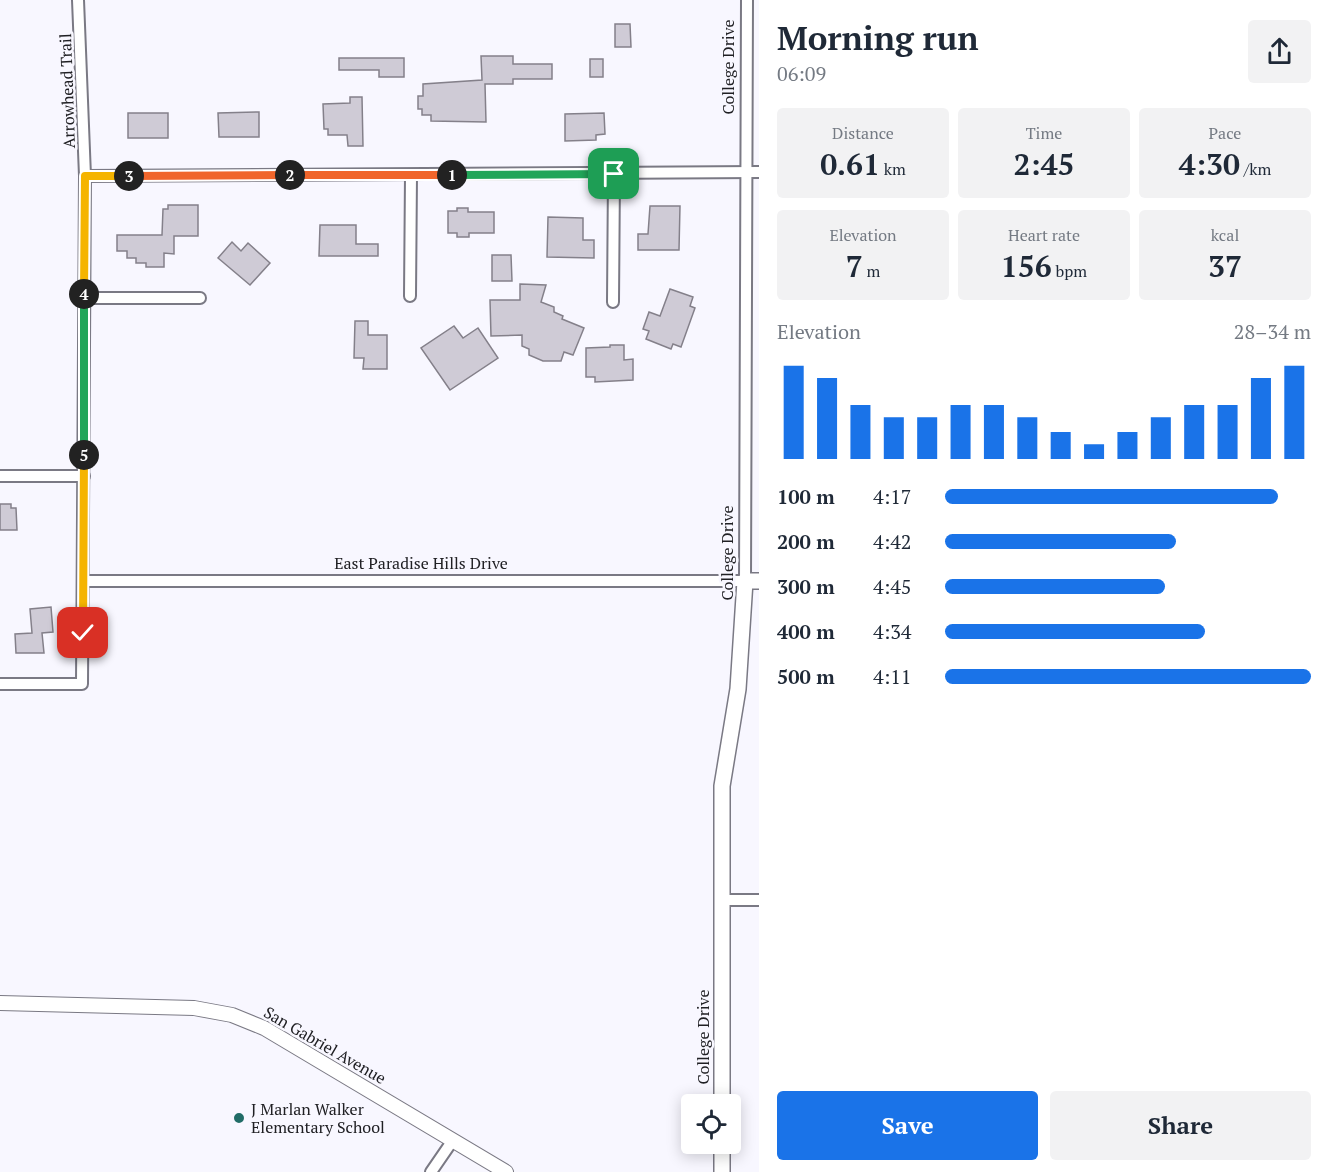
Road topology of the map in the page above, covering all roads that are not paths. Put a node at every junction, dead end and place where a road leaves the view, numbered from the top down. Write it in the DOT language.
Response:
graph roads {
  1 [pos="78,0"];
  2 [pos="747,0"];
  3 [pos="759,172"];
  4 [pos="614,174"];
  5 [pos="746,174"];
  6 [pos="411,175"];
  7 [pos="85,176"];
  8 [pos="411,296"];
  9 [pos="84,298"];
  10 [pos="200,298"];
  11 [pos="613,302"];
  12 [pos="0,476"];
  13 [pos="84,477"];
  14 [pos="83,581"];
  15 [pos="752,581"];
  16 [pos="0,684"];
  17 [pos="722,900"];
  18 [pos="759,900"];
  19 [pos="0,1003"];
  20 [pos="722,1094"];
  21 [pos="453,1140"];
  22 [pos="722,1154"];
  23 [pos="431,1172"];
  24 [pos="506,1172"];
  25 [pos="722,1172"];
  1 -- 7 [label="street, Arrowhead Trail"];
  2 -- 5 [label="street, College Drive"];
  3 -- 5 [label="street"];
  4 -- 5 [label="street"];
  4 -- 6 [label="street"];
  4 -- 11 [label="street"];
  5 -- 15 [label="street, College Drive"];
  6 -- 7 [label="street"];
  6 -- 8 [label="street"];
  7 -- 9 [label="street, Arrowhead Trail"];
  9 -- 10 [label="street"];
  9 -- 13 [label="street, Arrowhead Trail"];
  12 -- 13 [label="street"];
  13 -- 14 [label="street, Arrowhead Trail"];
  14 -- 15 [label="street, East Paradise Hills Drive"];
  14 -- 16 [label="street, Arrowhead Trail"];
  15 -- 17 [label="main road, College Drive"];
  17 -- 18 [label="street"];
  17 -- 20 [label="main road, College Drive"];
  19 -- 21 [label="street, San Gabriel Avenue"];
  21 -- 23 [label="street"];
  21 -- 24 [label="street, San Gabriel Avenue"];
  22 -- 25 [label="main road"];
}
